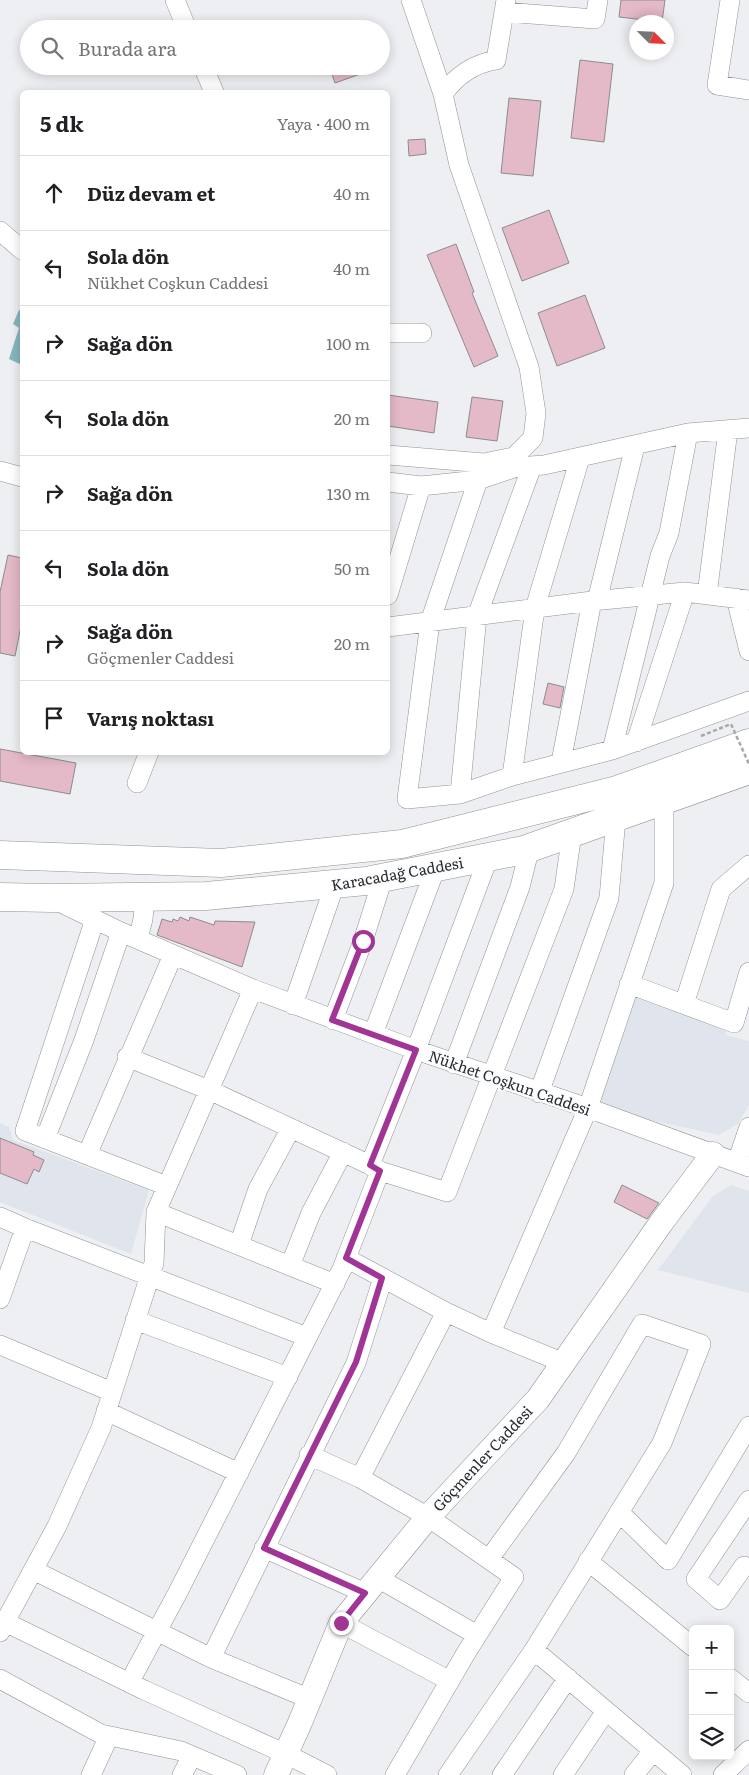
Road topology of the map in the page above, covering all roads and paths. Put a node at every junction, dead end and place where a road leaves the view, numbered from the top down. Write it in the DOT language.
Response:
graph roads {
  1 [pos="175,0"];
  2 [pos="411,0"];
  3 [pos="598,0"];
  4 [pos="730,0"];
  5 [pos="505,6"];
  6 [pos="183,20"];
  7 [pos="207,75"];
  8 [pos="213,90"];
  9 [pos="749,90"];
  10 [pos="443,94"];
  11 [pos="0,231"];
  12 [pos="20,248"];
  13 [pos="390,332"];
  14 [pos="422,333"];
  15 [pos="749,428"];
  16 [pos="728,430"];
  17 [pos="688,434"];
  18 [pos="635,446"];
  19 [pos="390,455"];
  20 [pos="580,458"];
  21 [pos="532,466"];
  22 [pos="0,471"];
  23 [pos="20,476"];
  24 [pos="478,480"];
  25 [pos="390,482"];
  26 [pos="421,486"];
  27 [pos="390,589"];
  28 [pos="685,592"];
  29 [pos="707,595"];
  30 [pos="652,596"];
  31 [pos="742,599"];
  32 [pos="594,601"];
  33 [pos="535,608"];
  34 [pos="477,616"];
  35 [pos="430,622"];
  36 [pos="390,627"];
  37 [pos="749,651"];
  38 [pos="749,701"];
  39 [pos="701,736"];
  40 [pos="636,742"];
  41 [pos="749,743"];
  42 [pos="612,750"];
  43 [pos="148,755"];
  44 [pos="561,762"];
  45 [pos="749,764"];
  46 [pos="749,770"];
  47 [pos="512,776"];
  48 [pos="137,782"];
  49 [pos="460,794"];
  50 [pos="664,801"];
  51 [pos="616,818"];
  52 [pos="572,833"];
  53 [pos="530,847"];
  54 [pos="0,855"];
  55 [pos="489,856"];
  56 [pos="749,864"];
  57 [pos="436,867"];
  58 [pos="383,878"];
  59 [pos="335,884"];
  60 [pos="0,896"];
  61 [pos="145,897"];
  62 [pos="52,898"];
  63 [pos="95,920"];
  64 [pos="130,935"];
  65 [pos="172,955"];
  66 [pos="749,972"];
  67 [pos="629,984"];
  68 [pos="253,989"];
  69 [pos="684,1004"];
  70 [pos="293,1005"];
  71 [pos="332,1020"];
  72 [pos="373,1034"];
  73 [pos="416,1050"];
  74 [pos="127,1057"];
  75 [pos="454,1064"];
  76 [pos="493,1076"];
  77 [pos="209,1090"];
  78 [pos="539,1093"];
  79 [pos="588,1108"];
  80 [pos="749,1127"];
  81 [pos="290,1128"];
  82 [pos="45,1138"];
  83 [pos="344,1152"];
  84 [pos="713,1154"];
  85 [pos="87,1155"];
  86 [pos="743,1165"];
  87 [pos="375,1168"];
  88 [pos="167,1186"];
  89 [pos="156,1212"];
  90 [pos="0,1217"];
  91 [pos="25,1228"];
  92 [pos="239,1245"];
  93 [pos="346,1258"];
  94 [pos="290,1266"];
  95 [pos="149,1276"];
  96 [pos="382,1278"];
  97 [pos="334,1284"];
  98 [pos="0,1299"];
  99 [pos="446,1312"];
  100 [pos="135,1320"];
  101 [pos="491,1333"];
  102 [pos="307,1337"];
  103 [pos="0,1345"];
  104 [pos="564,1363"];
  105 [pos="288,1376"];
  106 [pos="112,1392"];
  107 [pos="106,1411"];
  108 [pos="749,1426"];
  109 [pos="309,1455"];
  110 [pos="239,1472"];
  111 [pos="360,1478"];
  112 [pos="749,1500"];
  113 [pos="619,1512"];
  114 [pos="428,1516"];
  115 [pos="264,1548"];
  116 [pos="489,1559"];
  117 [pos="588,1562"];
  118 [pos="747,1564"];
  119 [pos="33,1570"];
  120 [pos="371,1585"];
  121 [pos="341,1623"];
  122 [pos="2,1627"];
  123 [pos="157,1632"];
  124 [pos="477,1635"];
  125 [pos="689,1644"];
  126 [pos="534,1650"];
  127 [pos="211,1658"];
  128 [pos="568,1678"];
  129 [pos="0,1679"];
  130 [pos="450,1681"];
  131 [pos="734,1681"];
  132 [pos="129,1683"];
  133 [pos="749,1693"];
  134 [pos="310,1699"];
  135 [pos="606,1711"];
  136 [pos="109,1736"];
  137 [pos="749,1750"];
  138 [pos="653,1751"];
  139 [pos="286,1754"];
  140 [pos="192,1756"];
  141 [pos="92,1775"];
  142 [pos="182,1775"];
  143 [pos="237,1775"];
  144 [pos="276,1775"];
  145 [pos="327,1775"];
  146 [pos="395,1775"];
  147 [pos="448,1775"];
  148 [pos="502,1775"];
  149 [pos="563,1775"];
  150 [pos="634,1775"];
  151 [pos="682,1775"];
  152 [pos="723,1775"];
  1 -- 6 [label="street"];
  2 -- 10 [label="street"];
  3 -- 5 [label="street"];
  4 -- 9 [label="street"];
  5 -- 10 [label="street"];
  7 -- 8 [label="street"];
  10 -- 19 [label="street"];
  11 -- 12 [label="street"];
  13 -- 14 [label="street"];
  15 -- 16 [label="street"];
  16 -- 17 [label="street"];
  16 -- 29 [label="street"];
  17 -- 18 [label="street"];
  17 -- 30 [label="street"];
  18 -- 20 [label="street"];
  18 -- 32 [label="street"];
  20 -- 21 [label="street"];
  20 -- 33 [label="street"];
  21 -- 24 [label="street"];
  21 -- 34 [label="street"];
  22 -- 23 [label="street"];
  24 -- 26 [label="street"];
  24 -- 35 [label="street"];
  25 -- 26 [label="street"];
  26 -- 27 [label="street"];
  28 -- 29 [label="street"];
  28 -- 30 [label="street"];
  28 -- 40 [label="street"];
  29 -- 31 [label="street"];
  30 -- 32 [label="street"];
  30 -- 42 [label="street"];
  31 -- 37 [label="street"];
  32 -- 33 [label="street"];
  32 -- 44 [label="street"];
  33 -- 34 [label="street"];
  33 -- 47 [label="street"];
  34 -- 35 [label="street"];
  34 -- 49 [label="street"];
  35 -- 36 [label="street"];
  35 -- 49 [label="street"];
  38 -- 40 [label="street"];
  39 -- 45 [label="path, bridge"];
  40 -- 42 [label="street"];
  41 -- 54 [label="highway, Karacadağ Caddesi"];
  42 -- 44 [label="street"];
  43 -- 48 [label="street"];
  44 -- 47 [label="street"];
  46 -- 50 [label="highway, Karacadağ Caddesi"];
  47 -- 49 [label="street"];
  50 -- 51 [label="highway, Karacadağ Caddesi"];
  50 -- 67 [label="street"];
  51 -- 52 [label="highway, Karacadağ Caddesi"];
  51 -- 78 [label="street"];
  52 -- 53 [label="highway, Karacadağ Caddesi"];
  52 -- 76 [label="street"];
  53 -- 55 [label="highway, Karacadağ Caddesi"];
  53 -- 75 [label="street"];
  55 -- 57 [label="highway, Karacadağ Caddesi"];
  55 -- 73 [label="street"];
  56 -- 69 [label="street"];
  57 -- 58 [label="highway, Karacadağ Caddesi"];
  57 -- 72 [label="street"];
  58 -- 59 [label="highway, Karacadağ Caddesi"];
  58 -- 71 [label="street"];
  59 -- 61 [label="highway, Karacadağ Caddesi"];
  59 -- 70 [label="street"];
  60 -- 62 [label="highway, Karacadağ Caddesi"];
  61 -- 62 [label="highway, Karacadağ Caddesi"];
  61 -- 64 [label="street"];
  62 -- 63 [label="street, Nükhet Coşkun Caddesi"];
  63 -- 64 [label="street, Nükhet Coşkun Caddesi"];
  63 -- 82 [label="street"];
  64 -- 65 [label="street, Nükhet Coşkun Caddesi"];
  64 -- 82 [label="street"];
  65 -- 68 [label="street, Nükhet Coşkun Caddesi"];
  65 -- 74 [label="street"];
  66 -- 69 [label="street"];
  67 -- 69 [label="street"];
  67 -- 79 [label="street"];
  68 -- 70 [label="street, Nükhet Coşkun Caddesi"];
  68 -- 77 [label="street"];
  70 -- 71 [label="street, Nükhet Coşkun Caddesi"];
  71 -- 72 [label="street, Nükhet Coşkun Caddesi"];
  72 -- 73 [label="street, Nükhet Coşkun Caddesi"];
  73 -- 75 [label="street, Nükhet Coşkun Caddesi"];
  73 -- 87 [label="street"];
  74 -- 77 [label="street"];
  74 -- 85 [label="street"];
  75 -- 76 [label="street, Nükhet Coşkun Caddesi"];
  76 -- 78 [label="street, Nükhet Coşkun Caddesi"];
  76 -- 87 [label="street"];
  77 -- 81 [label="street"];
  77 -- 88 [label="street"];
  78 -- 79 [label="street, Nükhet Coşkun Caddesi"];
  79 -- 84 [label="street, Nükhet Coşkun Caddesi"];
  79 -- 101 [label="street"];
  80 -- 86 [label="street"];
  81 -- 83 [label="street"];
  81 -- 92 [label="street"];
  82 -- 85 [label="street"];
  83 -- 87 [label="street"];
  83 -- 94 [label="street"];
  84 -- 86 [label="street, Nükhet Coşkun Caddesi"];
  84 -- 104 [label="main road, Göçmenler Caddesi"];
  85 -- 88 [label="street"];
  87 -- 93 [label="street"];
  88 -- 89 [label="street"];
  89 -- 92 [label="street"];
  89 -- 95 [label="street"];
  90 -- 91 [label="street"];
  91 -- 95 [label="street"];
  91 -- 98 [label="street"];
  92 -- 94 [label="street"];
  93 -- 96 [label="street"];
  93 -- 97 [label="street"];
  94 -- 97 [label="street"];
  95 -- 100 [label="street"];
  95 -- 102 [label="street"];
  96 -- 99 [label="street"];
  96 -- 109 [label="street"];
  97 -- 102 [label="street"];
  99 -- 101 [label="street"];
  99 -- 111 [label="street"];
  100 -- 105 [label="street"];
  100 -- 106 [label="street"];
  101 -- 104 [label="street"];
  102 -- 105 [label="street"];
  103 -- 106 [label="street"];
  104 -- 114 [label="main road, Göçmenler Caddesi"];
  105 -- 110 [label="street"];
  106 -- 107 [label="street"];
  107 -- 110 [label="street"];
  107 -- 119 [label="street"];
  108 -- 113 [label="street"];
  109 -- 111 [label="street"];
  109 -- 115 [label="street"];
  110 -- 123 [label="street"];
  111 -- 114 [label="street"];
  112 -- 118 [label="street"];
  113 -- 116 [label="street"];
  113 -- 117 [label="street"];
  114 -- 116 [label="street"];
  114 -- 120 [label="main road, Göçmenler Caddesi"];
  115 -- 120 [label="street"];
  115 -- 127 [label="street"];
  116 -- 124 [label="street"];
  117 -- 125 [label="street"];
  117 -- 126 [label="street"];
  119 -- 122 [label="street"];
  119 -- 123 [label="street"];
  120 -- 121 [label="main road, Göçmenler Caddesi"];
  120 -- 124 [label="street"];
  121 -- 130 [label="street"];
  121 -- 134 [label="main road, Göçmenler Caddesi"];
  122 -- 132 [label="street"];
  123 -- 127 [label="street"];
  123 -- 132 [label="street"];
  124 -- 130 [label="street"];
  126 -- 128 [label="street"];
  126 -- 147 [label="street"];
  127 -- 134 [label="street"];
  128 -- 135 [label="street"];
  128 -- 148 [label="street"];
  129 -- 136 [label="street"];
  130 -- 146 [label="street"];
  131 -- 133 [label="street"];
  132 -- 139 [label="street"];
  134 -- 139 [label="main road, Göçmenler Caddesi"];
  135 -- 138 [label="street"];
  135 -- 149 [label="street"];
  136 -- 140 [label="street"];
  136 -- 141 [label="street"];
  137 -- 152 [label="street"];
  138 -- 150 [label="street"];
  138 -- 151 [label="street"];
  139 -- 144 [label="main road, Göçmenler Caddesi"];
  139 -- 145 [label="street"];
  140 -- 142 [label="street"];
  140 -- 143 [label="street"];
}
